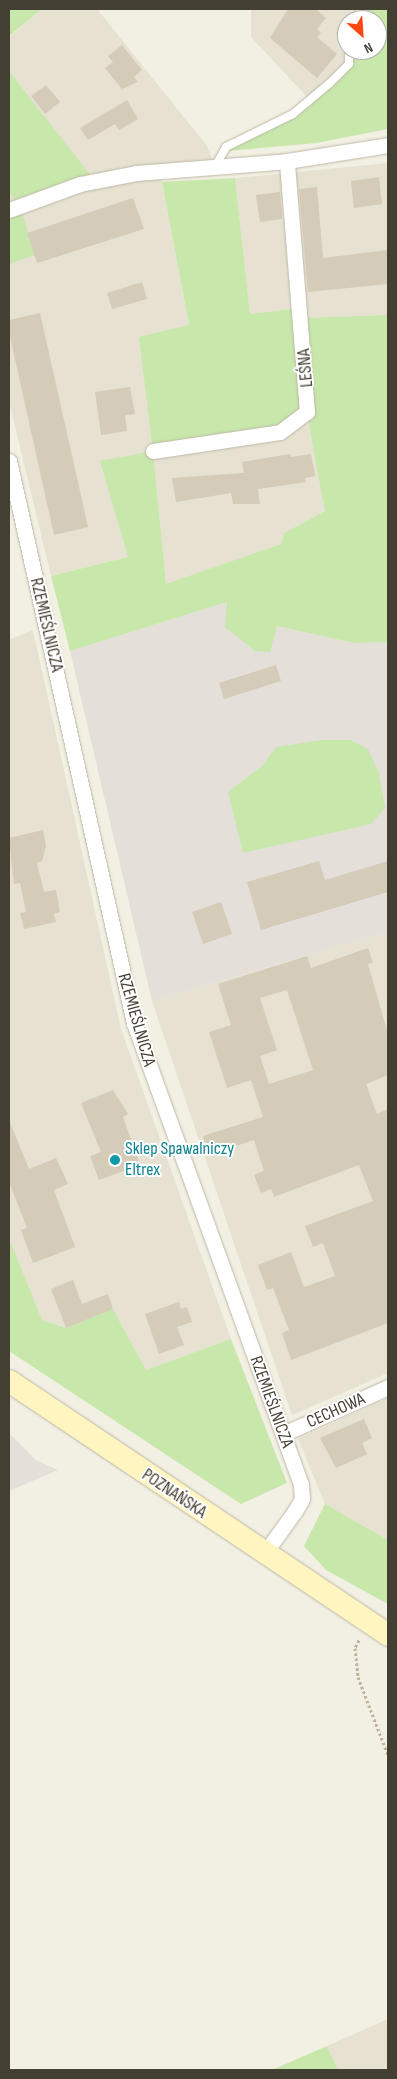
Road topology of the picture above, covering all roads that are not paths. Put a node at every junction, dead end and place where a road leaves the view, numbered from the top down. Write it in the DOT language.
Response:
graph roads {
  1 [pos="349,60"];
  2 [pos="388,145"];
  3 [pos="287,161"];
  4 [pos="215,166"];
  5 [pos="9,210"];
  6 [pos="153,451"];
  7 [pos="9,461"];
  8 [pos="9,1381"];
  9 [pos="388,1387"];
  10 [pos="283,1434"];
  11 [pos="264,1554"];
  12 [pos="388,1635"];
  1 -- 4 [label="lane"];
  2 -- 3 [label="street"];
  3 -- 4 [label="street"];
  3 -- 6 [label="street, LEŚNA"];
  4 -- 5 [label="street"];
  7 -- 10 [label="street, RZEMIEŚLNICZA"];
  8 -- 11 [label="main road, POZNAŃSKA"];
  9 -- 10 [label="street, CECHOWA"];
  10 -- 11 [label="street, RZEMIEŚLNICZA"];
  11 -- 12 [label="main road, POZNAŃSKA"];
}
